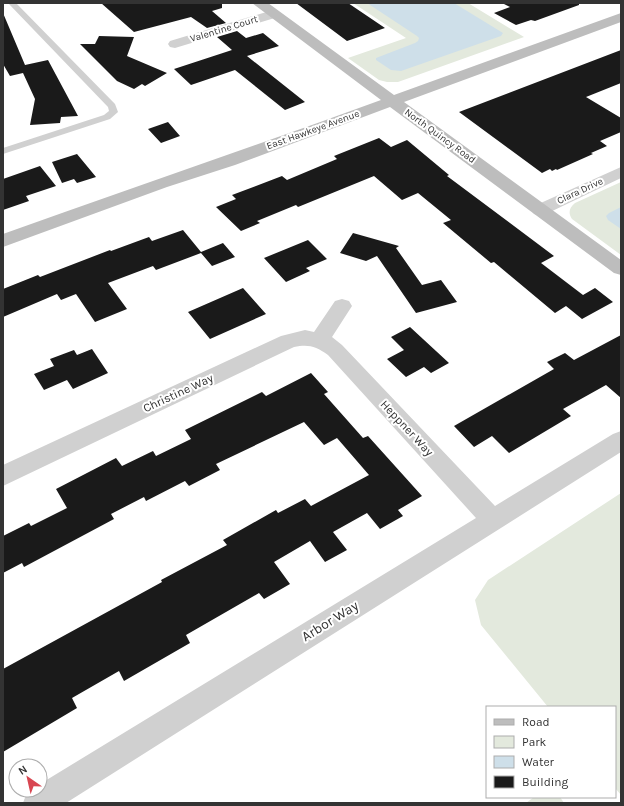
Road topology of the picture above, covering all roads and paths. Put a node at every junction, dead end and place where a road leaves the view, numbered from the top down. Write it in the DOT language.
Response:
graph roads {
  1 [pos="12,3"];
  2 [pos="258,3"];
  3 [pos="273,14"];
  4 [pos="621,17"];
  5 [pos="175,44"];
  6 [pos="392,101"];
  7 [pos="3,151"];
  8 [pos="621,172"];
  9 [pos="540,210"];
  10 [pos="3,241"];
  11 [pos="621,269"];
  12 [pos="342,306"];
  13 [pos="319,340"];
  14 [pos="621,440"];
  15 [pos="3,476"];
  16 [pos="493,520"];
  17 [pos="38,803"];
  1 -- 7 [label="lane"];
  2 -- 3 [label="street, North Quincy Road"];
  3 -- 5 [label="street, Valentine Court"];
  3 -- 6 [label="street, North Quincy Road"];
  4 -- 6 [label="street, East Hawkeye Avenue"];
  6 -- 9 [label="street, North Quincy Road"];
  6 -- 10 [label="street, East Hawkeye Avenue"];
  8 -- 9 [label="street, Clara Drive"];
  9 -- 11 [label="street, North Quincy Road"];
  12 -- 13 [label="street"];
  13 -- 15 [label="street, Christine Way"];
  13 -- 16 [label="street, Heppner Way"];
  14 -- 16 [label="street, Arbor Way"];
  16 -- 17 [label="street, Arbor Way"];
}
